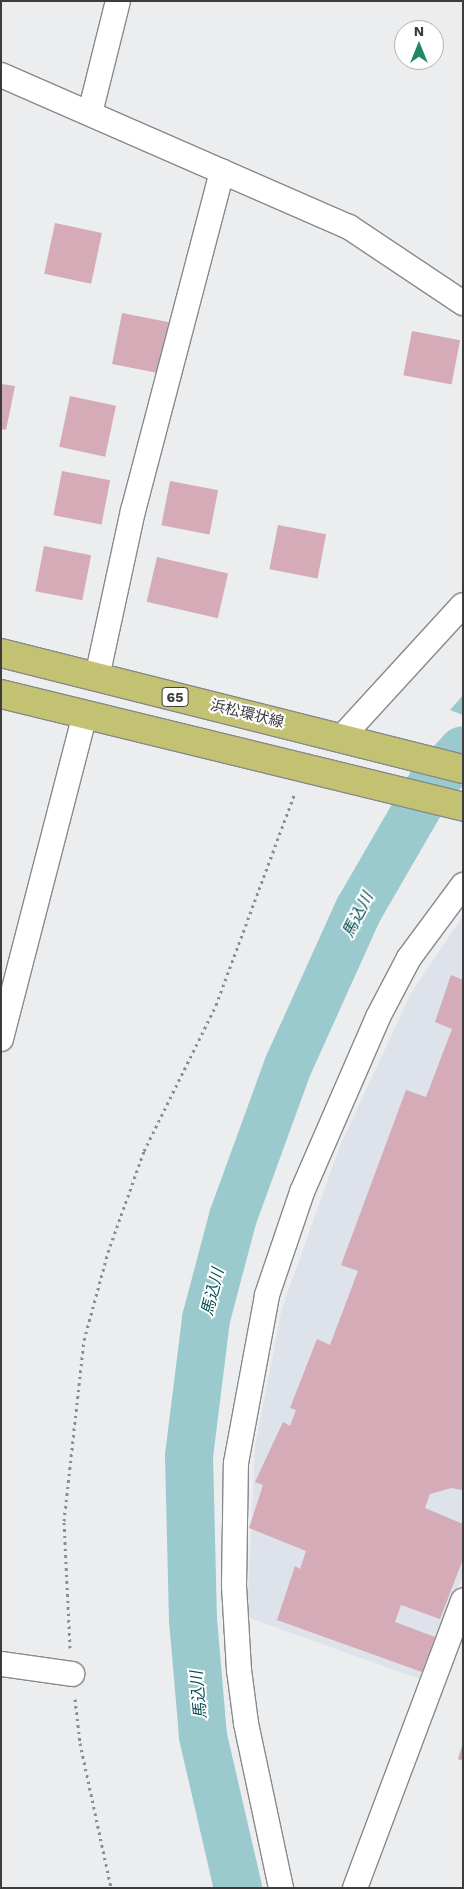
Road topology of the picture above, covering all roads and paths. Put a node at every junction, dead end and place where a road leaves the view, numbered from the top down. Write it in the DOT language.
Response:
graph roads {
  1 [pos="118,1"];
  2 [pos="3,83"];
  3 [pos="90,113"];
  4 [pos="222,171"];
  5 [pos="463,303"];
  6 [pos="463,605"];
  7 [pos="1,653"];
  8 [pos="96,677"];
  9 [pos="1,694"];
  10 [pos="84,714"];
  11 [pos="345,739"];
  12 [pos="463,769"];
  13 [pos="316,770"];
  14 [pos="463,807"];
  15 [pos="463,885"];
  16 [pos="1,1039"];
  17 [pos="463,1600"];
  18 [pos="1,1664"];
  19 [pos="72,1674"];
  20 [pos="111,1888"];
  21 [pos="281,1888"];
  22 [pos="355,1888"];
  1 -- 3 [label="street"];
  2 -- 3 [label="street"];
  3 -- 4 [label="street"];
  4 -- 5 [label="street"];
  4 -- 8 [label="street"];
  6 -- 11 [label="street"];
  7 -- 8 [label="main road, 浜松環状線 / 65"];
  8 -- 11 [label="main road, 浜松環状線 / 65"];
  9 -- 10 [label="main road"];
  10 -- 13 [label="main road"];
  10 -- 16 [label="street"];
  11 -- 12 [label="main road, 浜松環状線 / 65"];
  13 -- 14 [label="main road"];
  13 -- 19 [label="path"];
  15 -- 21 [label="street"];
  17 -- 22 [label="street"];
  18 -- 19 [label="street"];
  19 -- 20 [label="path"];
}
